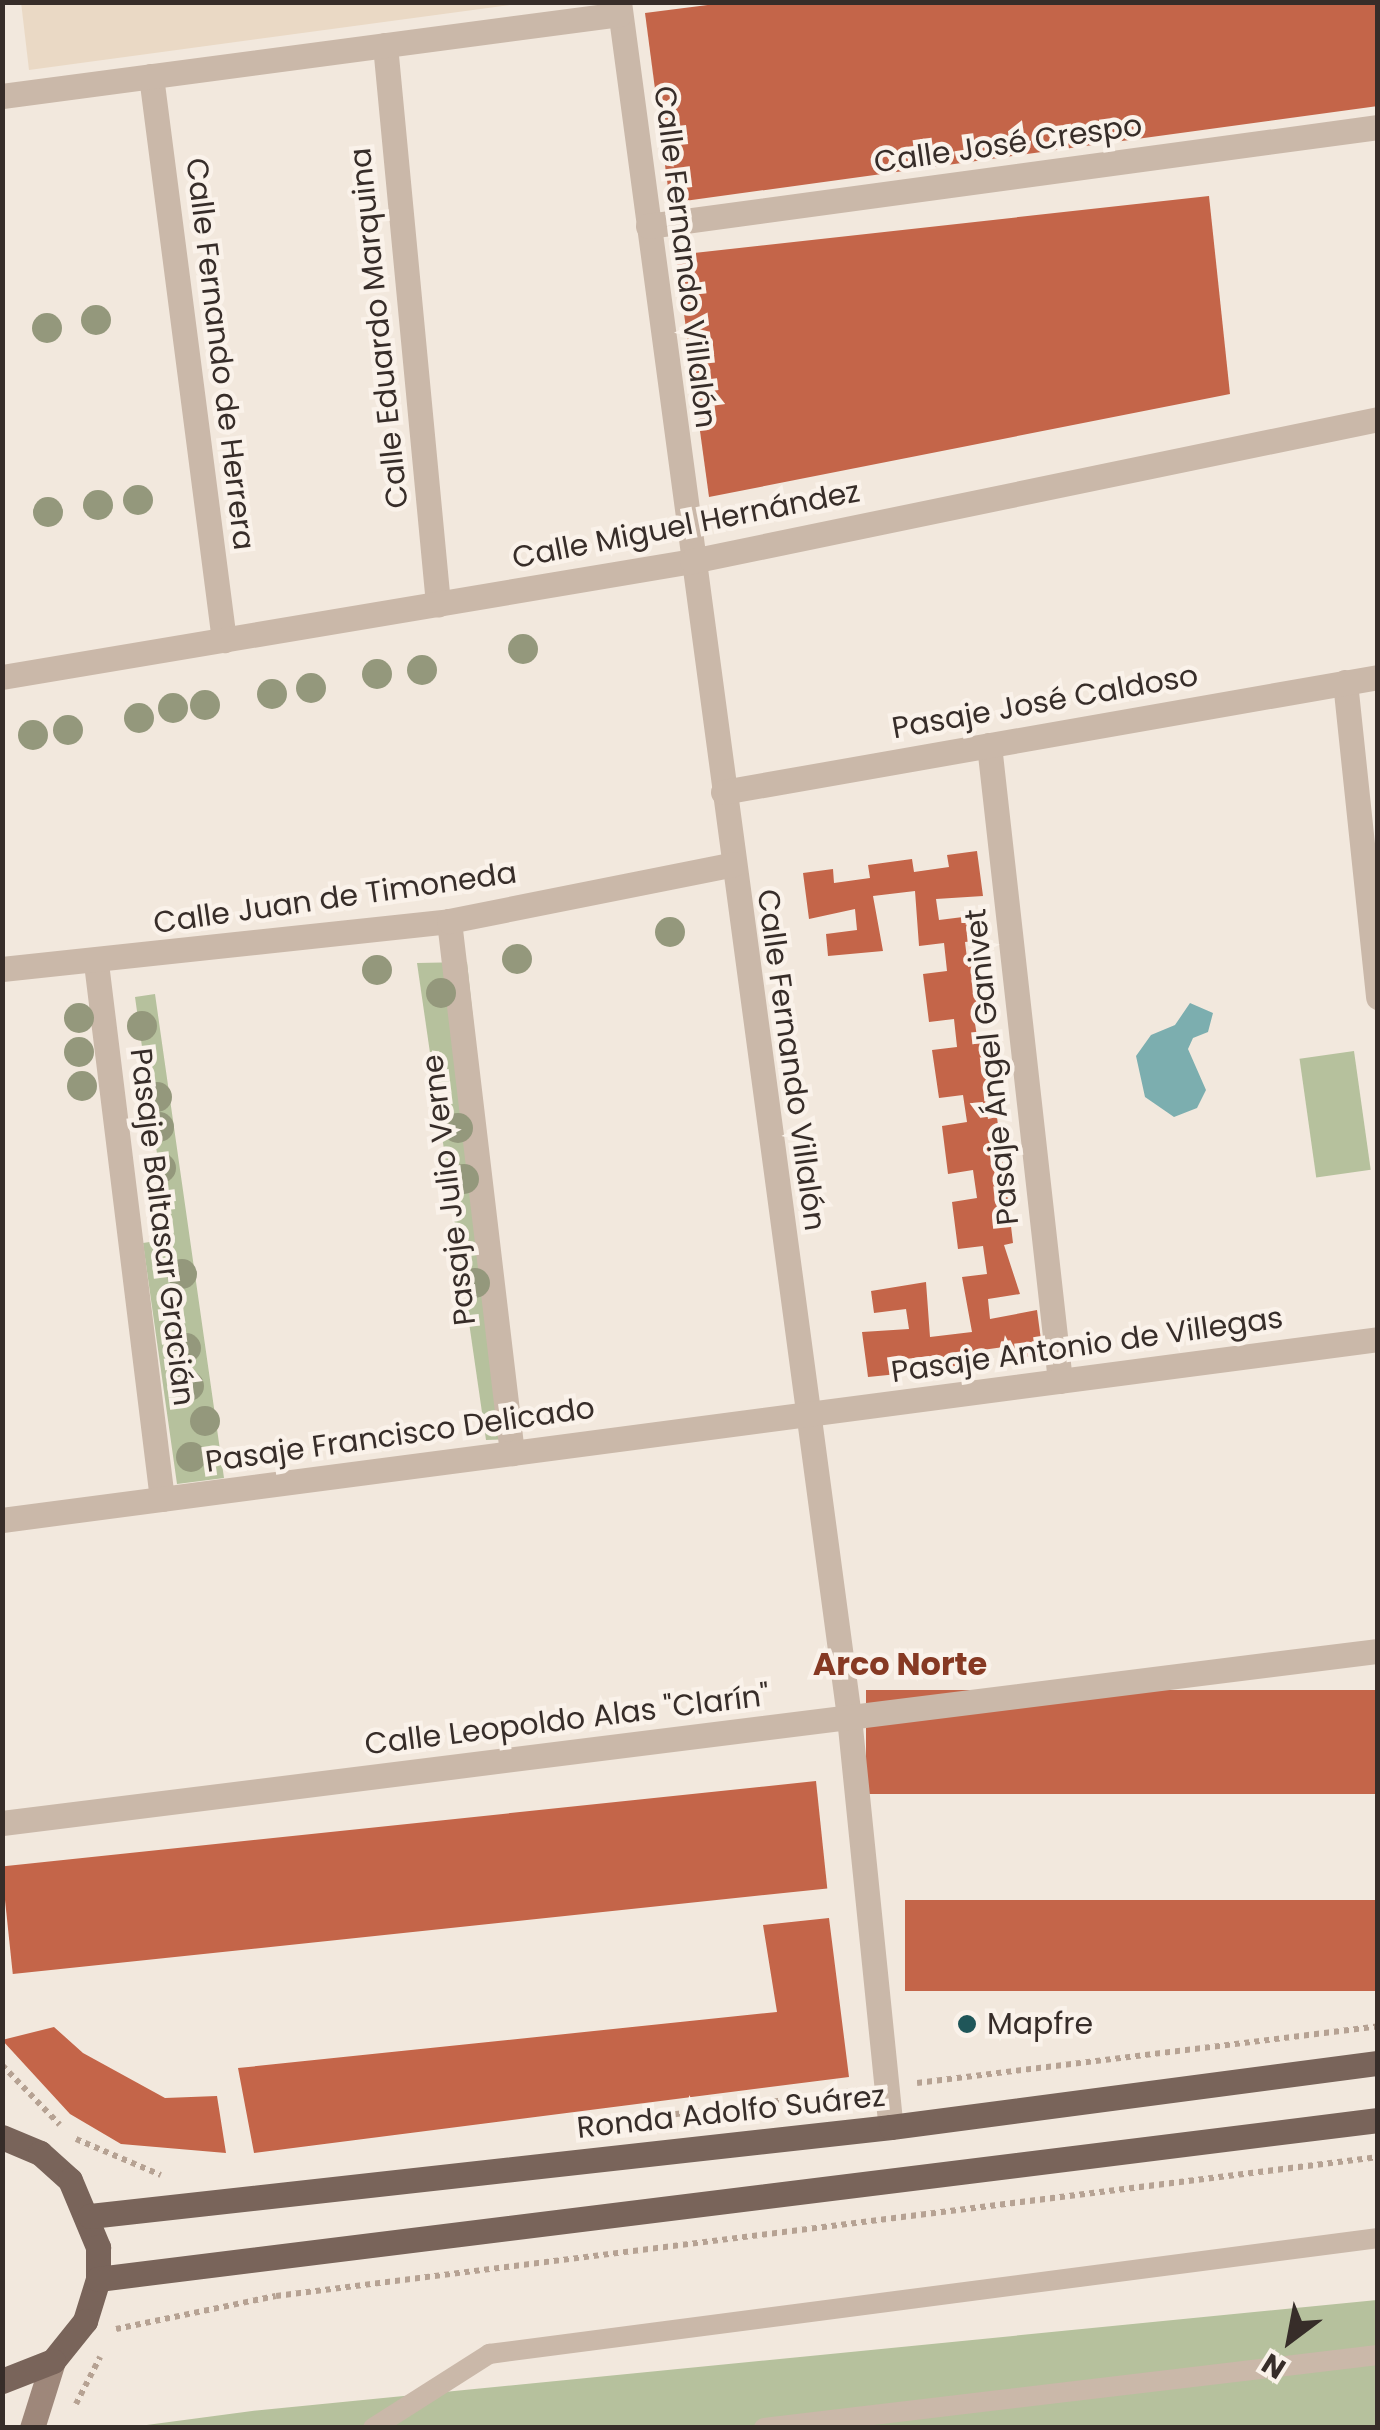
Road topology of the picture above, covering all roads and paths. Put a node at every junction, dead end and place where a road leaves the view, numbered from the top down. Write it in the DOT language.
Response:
graph roads {
  1 [pos="620,8"];
  2 [pos="385,45"];
  3 [pos="151,76"];
  4 [pos="2,96"];
  5 [pos="1378,127"];
  6 [pos="648,226"];
  7 [pos="1378,418"];
  8 [pos="692,561"];
  9 [pos="438,604"];
  10 [pos="224,640"];
  11 [pos="1378,676"];
  12 [pos="2,677"];
  13 [pos="1345,682"];
  14 [pos="989,745"];
  15 [pos="723,792"];
  16 [pos="732,864"];
  17 [pos="450,920"];
  18 [pos="96,962"];
  19 [pos="2,969"];
  20 [pos="1378,997"];
  21 [pos="1378,1339"];
  22 [pos="1060,1381"];
  23 [pos="806,1415"];
  24 [pos="512,1453"];
  25 [pos="162,1499"];
  26 [pos="2,1520"];
  27 [pos="1378,1651"];
  28 [pos="849,1717"];
  29 [pos="2,1823"];
  30 [pos="1378,2026"];
  31 [pos="1378,2063"];
  32 [pos="2,2066"];
  33 [pos="887,2087"];
  34 [pos="1378,2120"];
  35 [pos="611,2122"];
  36 [pos="892,2127"];
  37 [pos="2,2137"];
  38 [pos="1378,2157"];
  39 [pos="168,2178"];
  40 [pos="90,2216"];
  41 [pos="1378,2238"];
  42 [pos="98,2280"];
  43 [pos="1378,2354"];
  44 [pos="53,2361"];
  45 [pos="2,2382"];
  46 [pos="34,2422"];
  47 [pos="372,2428"];
  48 [pos="764,2428"];
  1 -- 2 [label="street"];
  1 -- 6 [label="street, Calle Fernando Villalón"];
  2 -- 3 [label="street"];
  2 -- 9 [label="street, Calle Eduardo Marquina"];
  3 -- 4 [label="street"];
  3 -- 10 [label="street, Calle Fernando de Herrera"];
  5 -- 6 [label="street, Calle José Crespo"];
  6 -- 8 [label="street, Calle Fernando Villalón"];
  7 -- 8 [label="street, Calle Miguel Hernández"];
  8 -- 9 [label="street, Calle Miguel Hernández"];
  8 -- 15 [label="street, Calle Fernando Villalón"];
  9 -- 10 [label="street, Calle Miguel Hernández"];
  10 -- 12 [label="street, Calle Miguel Hernández"];
  11 -- 13 [label="street, Pasaje José Caldoso"];
  13 -- 14 [label="street, Pasaje José Caldoso"];
  13 -- 20 [label="street"];
  14 -- 15 [label="street, Pasaje José Caldoso"];
  14 -- 22 [label="street, Pasaje Ángel Ganivet"];
  15 -- 16 [label="street, Calle Fernando Villalón"];
  16 -- 17 [label="street, Calle Juan de Timoneda"];
  16 -- 23 [label="street, Calle Fernando Villalón"];
  17 -- 18 [label="street, Calle Juan de Timoneda"];
  17 -- 24 [label="street, Pasaje Julio Verne"];
  18 -- 19 [label="street, Calle Juan de Timoneda"];
  18 -- 25 [label="street, Pasaje Baltasar Gracián"];
  21 -- 22 [label="street, Pasaje Antonio de Villegas"];
  22 -- 23 [label="street, Pasaje Antonio de Villegas"];
  23 -- 24 [label="street, Pasaje Francisco Delicado"];
  23 -- 28 [label="street, Calle Fernando Villalón"];
  24 -- 25 [label="street, Pasaje Francisco Delicado"];
  25 -- 26 [label="street, Pasaje Francisco Delicado"];
  27 -- 28 [label="street, Calle Leopoldo Alas \"Clarín\""];
  28 -- 29 [label="street, Calle Leopoldo Alas \"Clarín\""];
  28 -- 33 [label="street, Calle Fernando Villalón"];
  30 -- 33 [label="path"];
  31 -- 36 [label="main road, Ronda Adolfo Suárez"];
  32 -- 39 [label="path"];
  33 -- 35 [label="path"];
  33 -- 36 [label="street, Calle Fernando Villalón"];
  34 -- 42 [label="main road"];
  36 -- 40 [label="main road, Ronda Adolfo Suárez"];
  37 -- 40 [label="main road"];
  38 -- 46 [label="path"];
  40 -- 42 [label="main road"];
  41 -- 47 [label="lane"];
  42 -- 44 [label="main road"];
  43 -- 48 [label="lane"];
  44 -- 45 [label="main road"];
  44 -- 46 [label="main road"];
}
